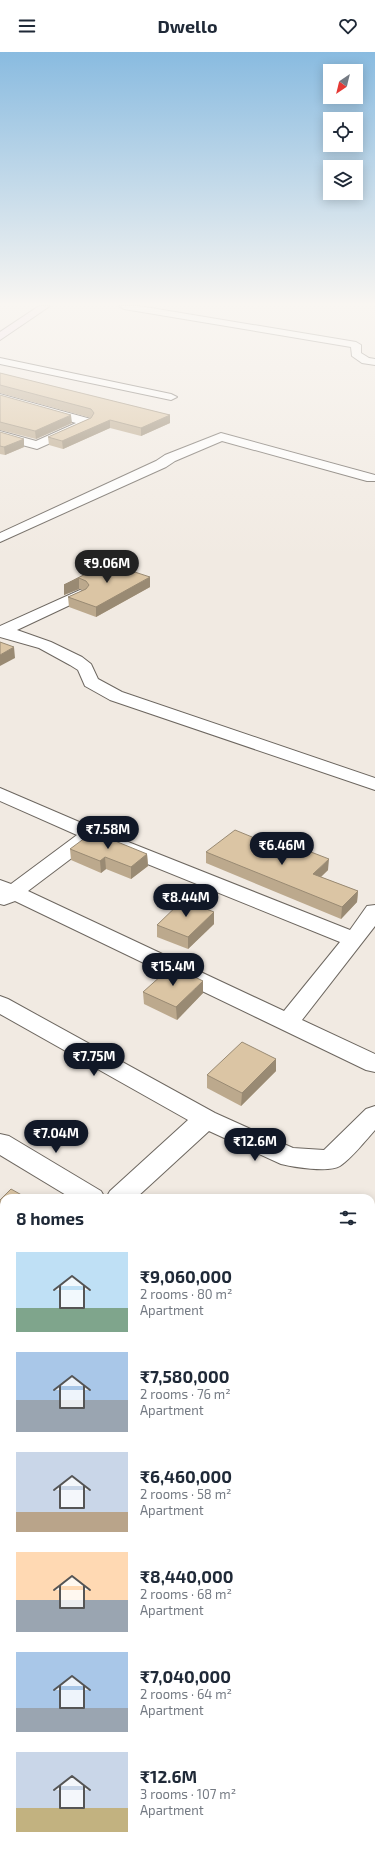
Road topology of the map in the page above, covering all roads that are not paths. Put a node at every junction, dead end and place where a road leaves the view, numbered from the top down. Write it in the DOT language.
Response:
graph roads {
  1 [pos="137,390"];
  2 [pos="0,397"];
  3 [pos="171,397"];
  4 [pos="0,435"];
  5 [pos="372,478"];
  6 [pos="0,538"];
  7 [pos="80,595"];
  8 [pos="1,632"];
  9 [pos="375,784"];
  10 [pos="0,794"];
  11 [pos="91,834"];
  12 [pos="5,893"];
  13 [pos="375,911"];
  14 [pos="354,940"];
  15 [pos="0,1004"];
  16 [pos="288,1022"];
  17 [pos="375,1064"];
  18 [pos="375,1115"];
  19 [pos="206,1119"];
  20 [pos="0,1143"];
  21 [pos="85,1194"];
  22 [pos="123,1194"];
  1 -- 3 [label="street"];
  2 -- 4 [label="street"];
  5 -- 6 [label="street"];
  7 -- 8 [label="street"];
  8 -- 9 [label="street"];
  10 -- 11 [label="street"];
  11 -- 12 [label="street"];
  11 -- 14 [label="street"];
  12 -- 16 [label="street"];
  13 -- 14 [label="street"];
  14 -- 16 [label="street"];
  15 -- 19 [label="street"];
  16 -- 17 [label="street"];
  18 -- 19 [label="street"];
  19 -- 22 [label="street"];
  20 -- 21 [label="street"];
}
